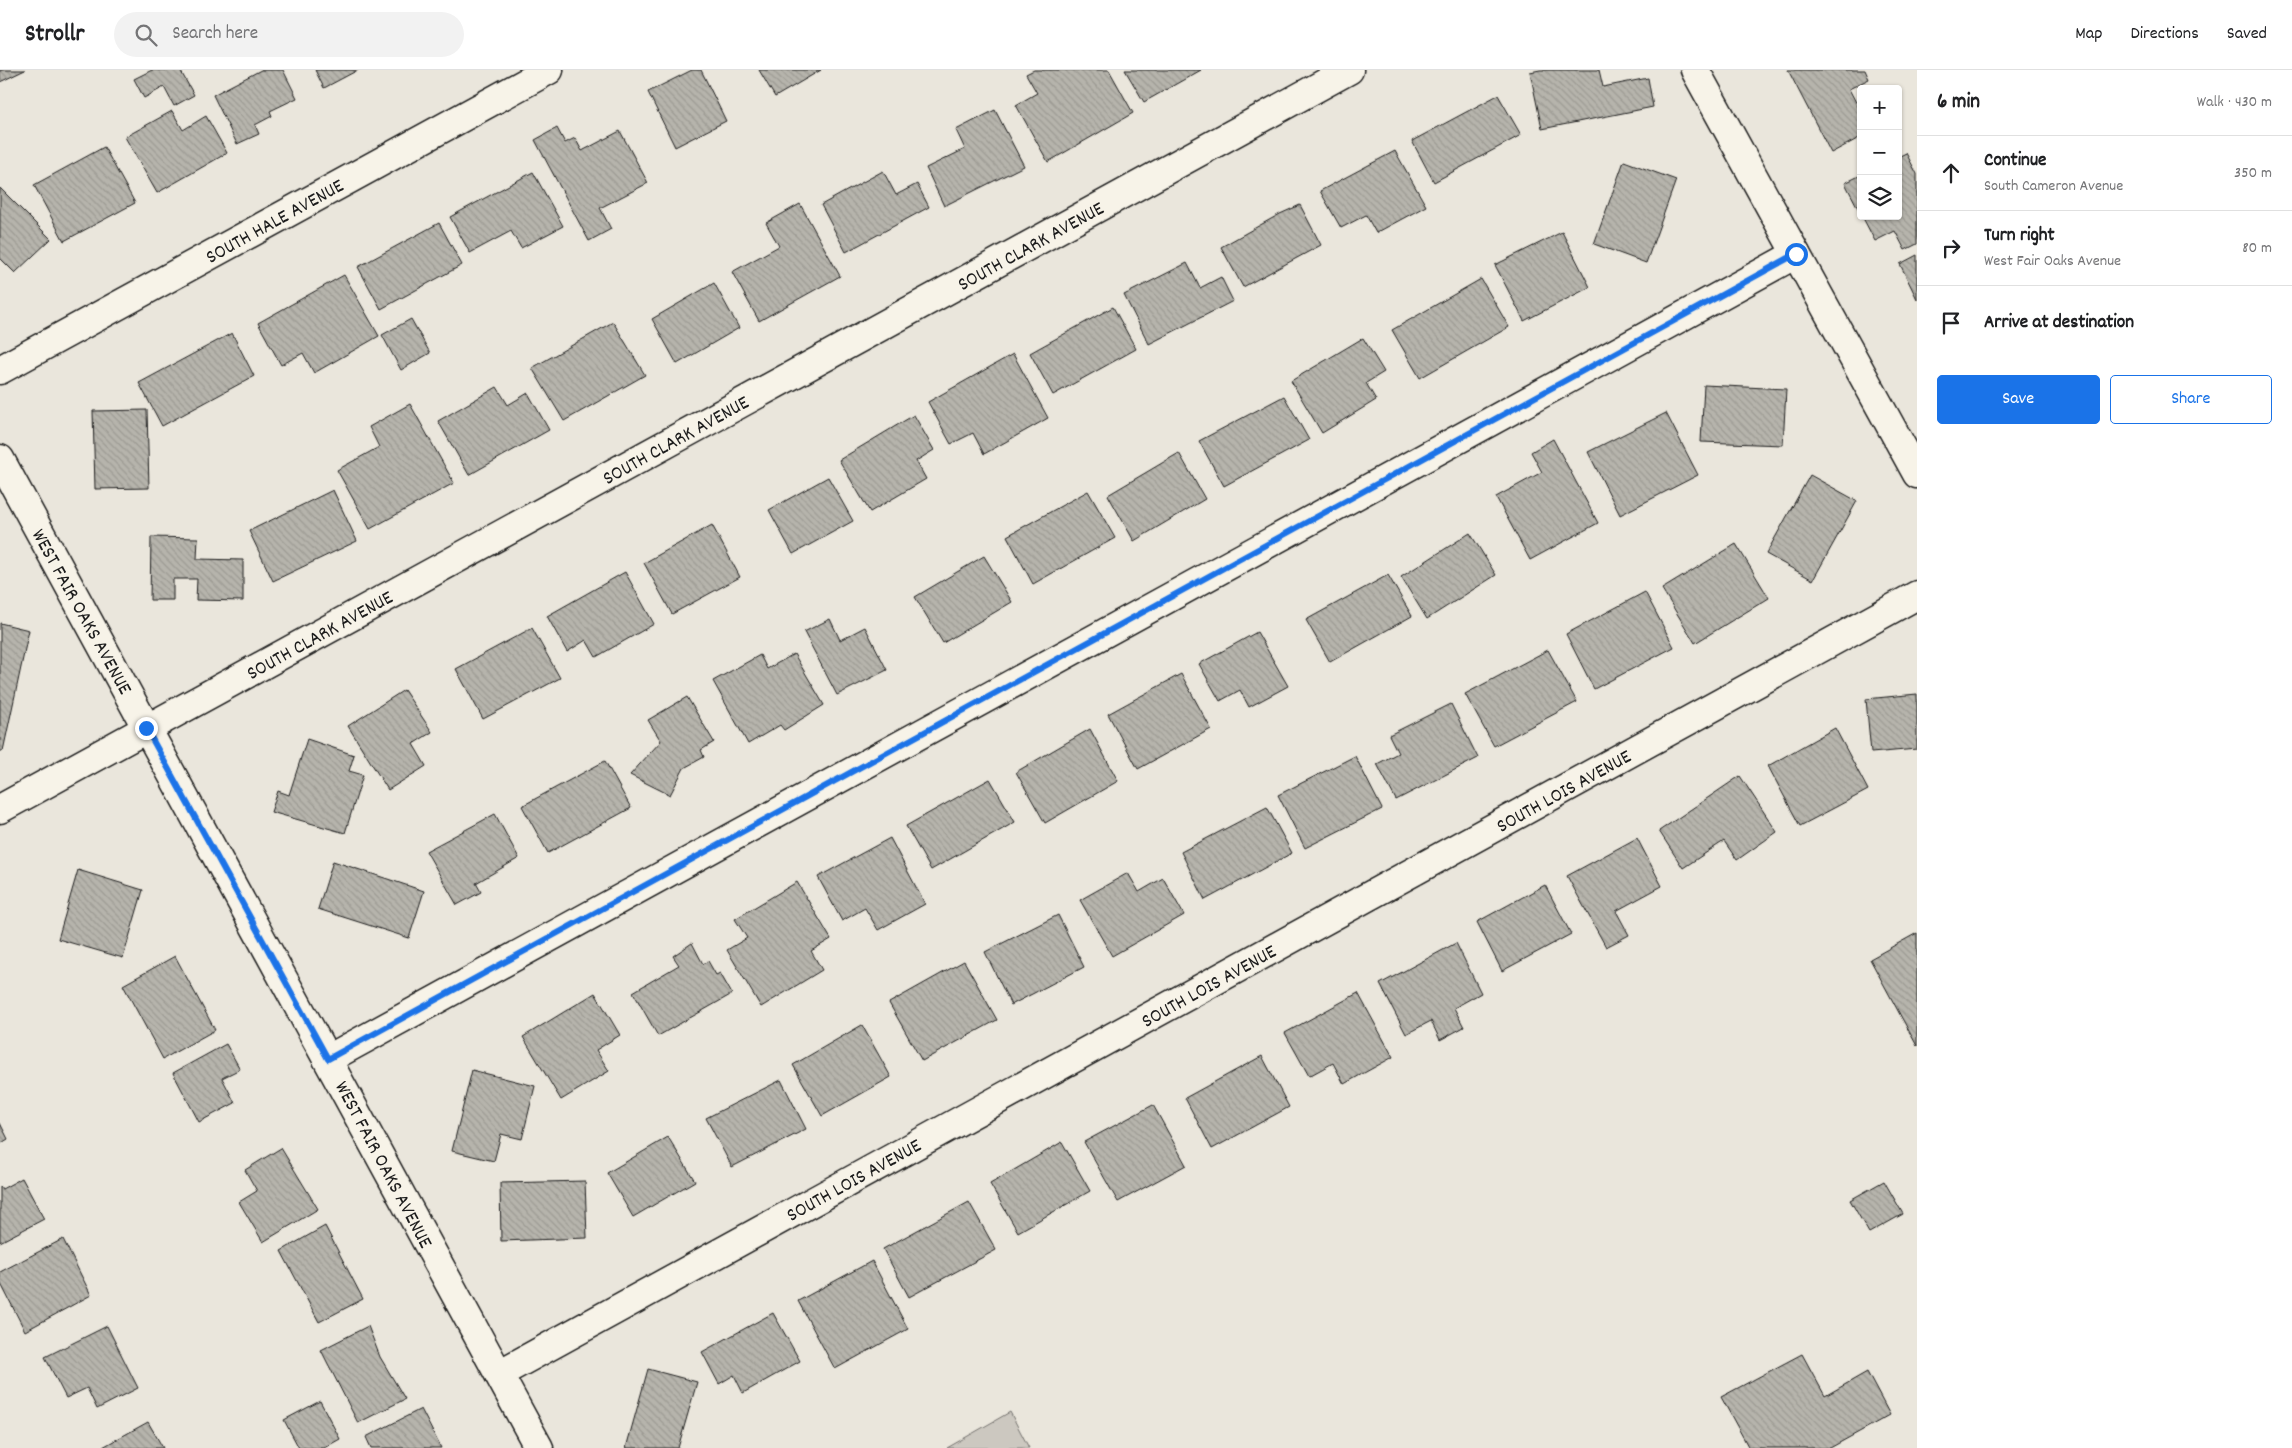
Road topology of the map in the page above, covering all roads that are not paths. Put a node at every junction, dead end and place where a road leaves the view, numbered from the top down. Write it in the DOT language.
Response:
graph roads {
  1 [pos="549,70"];
  2 [pos="1349,70"];
  3 [pos="1695,70"];
  4 [pos="1796,254"];
  5 [pos="0,370"];
  6 [pos="0,459"];
  7 [pos="1917,474"];
  8 [pos="1917,596"];
  9 [pos="146,728"];
  10 [pos="0,809"];
  11 [pos="328,1059"];
  12 [pos="499,1374"];
  13 [pos="539,1448"];
  1 -- 5 [label="street, SOUTH HALE AVENUE"];
  2 -- 9 [label="street, SOUTH CLARK AVENUE"];
  3 -- 4 [label="street"];
  4 -- 7 [label="street"];
  4 -- 11 [label="street"];
  6 -- 9 [label="street, WEST FAIR OAKS AVENUE"];
  8 -- 12 [label="street, SOUTH LOIS AVENUE"];
  9 -- 10 [label="street, SOUTH CLARK AVENUE"];
  9 -- 11 [label="street, WEST FAIR OAKS AVENUE"];
  11 -- 12 [label="street, WEST FAIR OAKS AVENUE"];
  12 -- 13 [label="street, WEST FAIR OAKS AVENUE"];
}
